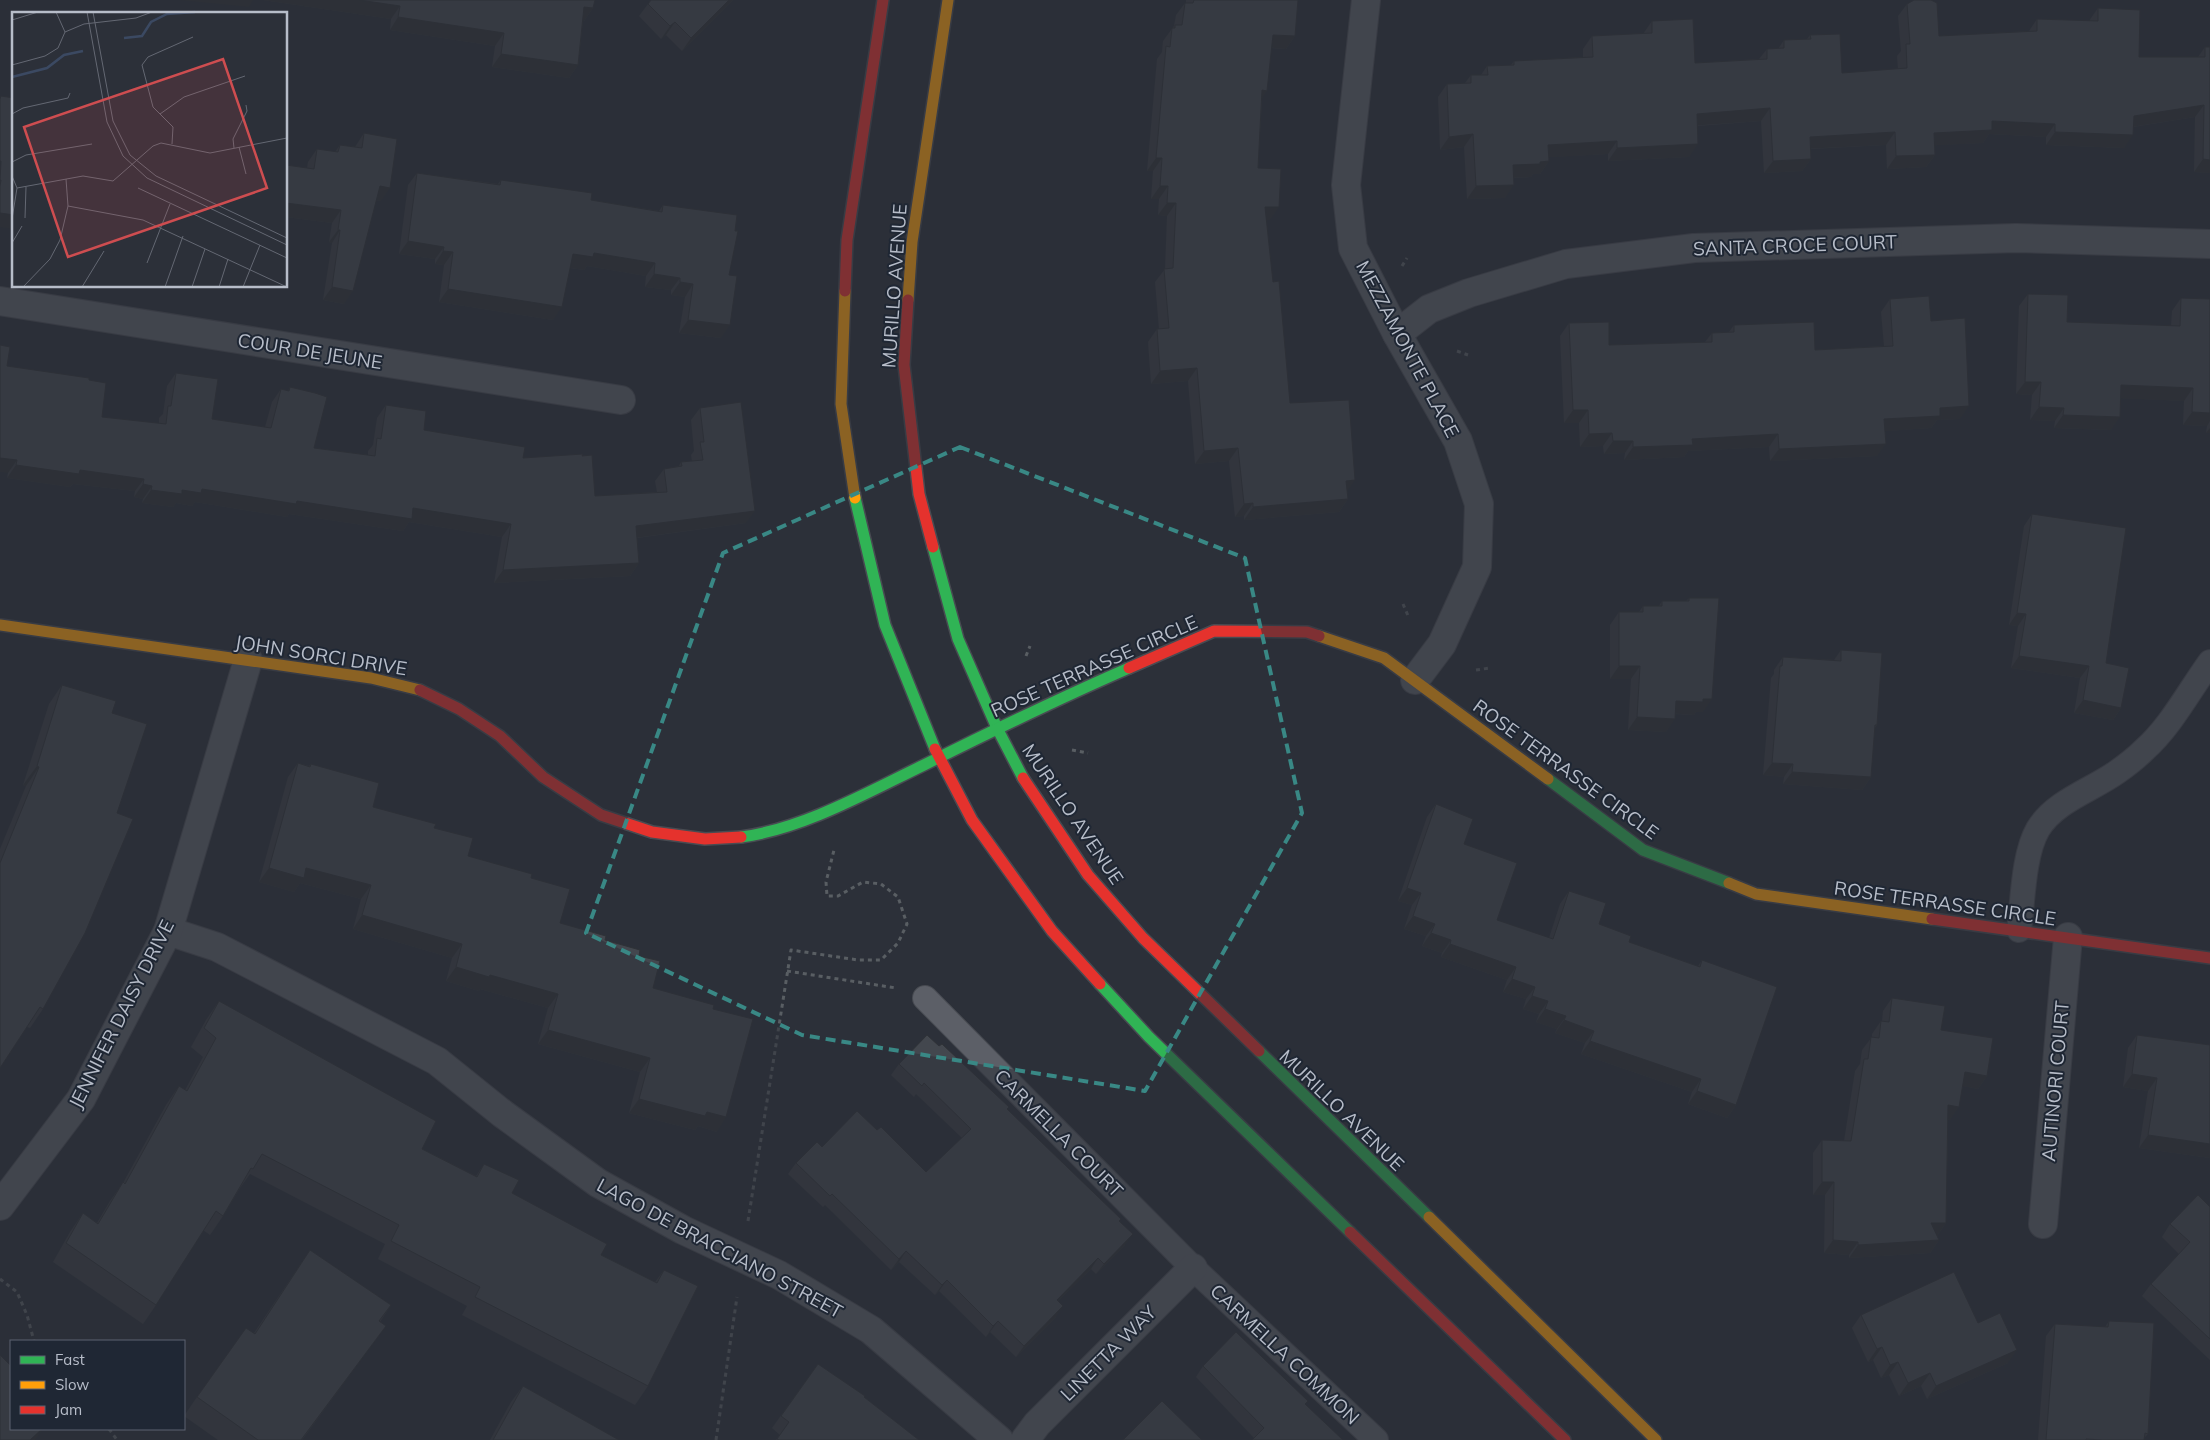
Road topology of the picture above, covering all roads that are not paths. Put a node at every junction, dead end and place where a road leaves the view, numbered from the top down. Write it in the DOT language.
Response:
graph roads {
  1 [pos="883,0"];
  2 [pos="948,0"];
  3 [pos="1366,0"];
  4 [pos="2210,244"];
  5 [pos="0,301"];
  6 [pos="1396,334"];
  7 [pos="621,400"];
  8 [pos="0,625"];
  9 [pos="248,660"];
  10 [pos="2210,662"];
  11 [pos="1415,680"];
  12 [pos="997,728"];
  13 [pos="938,757"];
  14 [pos="2019,930"];
  15 [pos="168,931"];
  16 [pos="2068,937"];
  17 [pos="2210,958"];
  18 [pos="925,998"];
  19 [pos="0,1206"];
  20 [pos="2043,1224"];
  21 [pos="1193,1268"];
  22 [pos="999,1440"];
  23 [pos="1025,1440"];
  24 [pos="1376,1440"];
  25 [pos="1565,1440"];
  26 [pos="1656,1440"];
  1 -- 13 [label="main road"];
  2 -- 12 [label="main road, MURILLO AVENUE"];
  3 -- 6 [label="street, MEZZAMONTE PLACE"];
  4 -- 6 [label="street, SANTA CROCE COURT"];
  5 -- 7 [label="street, COUR DE JEUNE"];
  6 -- 11 [label="street, MEZZAMONTE PLACE"];
  8 -- 9 [label="main road, JOHN SORCI DRIVE"];
  9 -- 13 [label="main road, JOHN SORCI DRIVE"];
  9 -- 15 [label="street, JENNIFER DAISY DRIVE"];
  10 -- 14 [label="lane"];
  11 -- 12 [label="main road, ROSE TERRASSE CIRCLE"];
  11 -- 14 [label="main road, ROSE TERRASSE CIRCLE"];
  12 -- 13 [label="main road, ROSE TERRASSE CIRCLE"];
  12 -- 26 [label="main road, MURILLO AVENUE"];
  13 -- 25 [label="main road"];
  14 -- 16 [label="main road, ROSE TERRASSE CIRCLE"];
  15 -- 19 [label="street, JENNIFER DAISY DRIVE"];
  15 -- 22 [label="street, LAGO DE BRACCIANO STREET"];
  16 -- 17 [label="main road, ROSE TERRASSE CIRCLE"];
  16 -- 20 [label="street, AUTINORI COURT"];
  18 -- 21 [label="lane, CARMELLA COURT"];
  21 -- 23 [label="street, LINETTA WAY"];
  21 -- 24 [label="lane, CARMELLA COMMON"];
}
